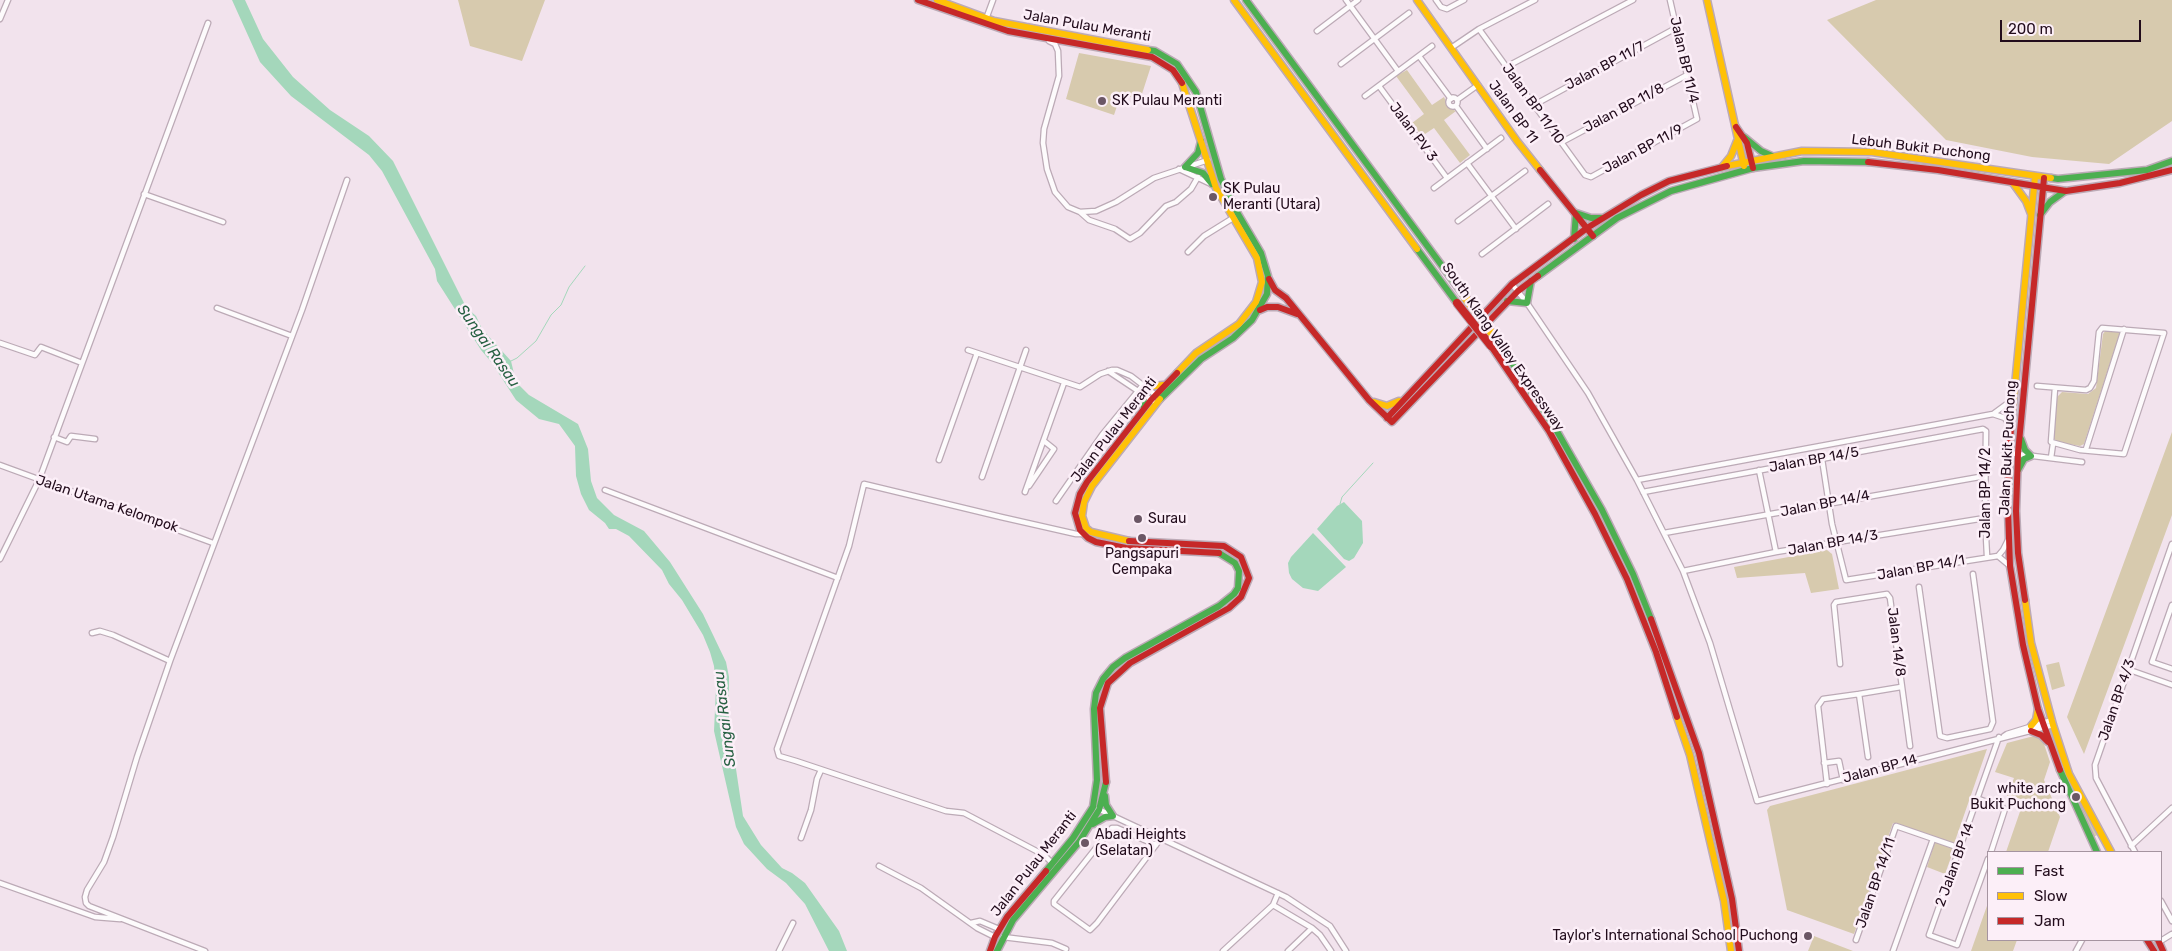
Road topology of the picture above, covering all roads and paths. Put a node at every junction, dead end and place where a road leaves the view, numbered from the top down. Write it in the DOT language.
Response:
graph roads {
  1 [pos="8,0"];
  2 [pos="918,0"];
  3 [pos="937,0"];
  4 [pos="993,0"];
  5 [pos="1234,0"];
  6 [pos="1246,0"];
  7 [pos="1346,0"];
  8 [pos="1358,0"];
  9 [pos="1417,0"];
  10 [pos="1436,0"];
  11 [pos="1464,0"];
  12 [pos="1535,0"];
  13 [pos="1633,0"];
  14 [pos="1670,0"];
  15 [pos="1707,0"];
  16 [pos="1350,6"];
  17 [pos="1409,13"];
  18 [pos="0,19"];
  19 [pos="986,19"];
  20 [pos="208,23"];
  21 [pos="1676,28"];
  22 [pos="1479,30"];
  23 [pos="1317,31"];
  24 [pos="1040,38"];
  25 [pos="1374,39"];
  26 [pos="1432,46"];
  27 [pos="1452,48"];
  28 [pos="1418,56"];
  29 [pos="1341,64"];
  30 [pos="1506,67"];
  31 [pos="1398,71"];
  32 [pos="1688,75"];
  33 [pos="1478,85"];
  34 [pos="1379,86"];
  35 [pos="1365,96"];
  36 [pos="1450,99"];
  37 [pos="1457,100"];
  38 [pos="1534,105"];
  39 [pos="1456,106"];
  40 [pos="1697,119"];
  41 [pos="1201,137"];
  42 [pos="1500,138"];
  43 [pos="1741,139"];
  44 [pos="1562,142"];
  45 [pos="1487,148"];
  46 [pos="1772,156"];
  47 [pos="1211,159"];
  48 [pos="2172,161"];
  49 [pos="1467,163"];
  50 [pos="1748,165"];
  51 [pos="1721,167"];
  52 [pos="1182,168"];
  53 [pos="2172,170"];
  54 [pos="1525,171"];
  55 [pos="2148,173"];
  56 [pos="2035,176"];
  57 [pos="1198,177"];
  58 [pos="1588,177"];
  59 [pos="1448,178"];
  60 [pos="2044,178"];
  61 [pos="346,180"];
  62 [pos="2012,182"];
  63 [pos="1214,186"];
  64 [pos="2034,186"];
  65 [pos="1434,188"];
  66 [pos="2043,188"];
  67 [pos="2066,191"];
  68 [pos="144,194"];
  69 [pos="1492,196"];
  70 [pos="1548,204"];
  71 [pos="1080,212"];
  72 [pos="1576,214"];
  73 [pos="2031,214"];
  74 [pos="2040,215"];
  75 [pos="1604,217"];
  76 [pos="1233,218"];
  77 [pos="1458,221"];
  78 [pos="223,222"];
  79 [pos="1587,228"];
  80 [pos="1516,229"];
  81 [pos="1593,236"];
  82 [pos="1574,239"];
  83 [pos="1188,252"];
  84 [pos="1482,254"];
  85 [pos="1268,276"];
  86 [pos="1530,281"];
  87 [pos="1515,288"];
  88 [pos="1506,301"];
  89 [pos="1527,303"];
  90 [pos="217,308"];
  91 [pos="1260,310"];
  92 [pos="2022,314"];
  93 [pos="2031,314"];
  94 [pos="1299,316"];
  95 [pos="2124,329"];
  96 [pos="292,336"];
  97 [pos="0,343"];
  98 [pos="968,350"];
  99 [pos="1026,350"];
  100 [pos="977,353"];
  101 [pos="82,363"];
  102 [pos="1021,368"];
  103 [pos="1108,371"];
  104 [pos="1064,383"];
  105 [pos="1164,385"];
  106 [pos="2037,386"];
  107 [pos="2055,388"];
  108 [pos="1143,389"];
  109 [pos="2014,392"];
  110 [pos="1407,396"];
  111 [pos="1156,399"];
  112 [pos="1369,400"];
  113 [pos="1143,411"];
  114 [pos="1993,414"];
  115 [pos="1390,420"];
  116 [pos="1985,430"];
  117 [pos="1899,431"];
  118 [pos="2011,431"];
  119 [pos="2019,436"];
  120 [pos="54,437"];
  121 [pos="95,439"];
  122 [pos="1044,441"];
  123 [pos="1900,444"];
  124 [pos="2053,444"];
  125 [pos="2086,449"];
  126 [pos="2014,453"];
  127 [pos="2031,456"];
  128 [pos="2051,458"];
  129 [pos="1822,459"];
  130 [pos="940,460"];
  131 [pos="2082,462"];
  132 [pos="0,465"];
  133 [pos="1759,470"];
  134 [pos="2017,473"];
  135 [pos="1985,476"];
  136 [pos="982,477"];
  137 [pos="39,480"];
  138 [pos="1638,480"];
  139 [pos="605,490"];
  140 [pos="1643,492"];
  141 [pos="1056,501"];
  142 [pos="1829,503"];
  143 [pos="1767,515"];
  144 [pos="1985,518"];
  145 [pos="1664,533"];
  146 [pos="1083,534"];
  147 [pos="2008,539"];
  148 [pos="213,543"];
  149 [pos="1837,543"];
  150 [pos="2172,544"];
  151 [pos="1776,552"];
  152 [pos="1988,556"];
  153 [pos="1998,556"];
  154 [pos="0,559"];
  155 [pos="2010,566"];
  156 [pos="1683,571"];
  157 [pos="1973,574"];
  158 [pos="838,578"];
  159 [pos="1919,587"];
  160 [pos="2172,605"];
  161 [pos="92,633"];
  162 [pos="170,662"];
  163 [pos="1840,664"];
  164 [pos="2127,669"];
  165 [pos="2172,669"];
  166 [pos="2172,685"];
  167 [pos="1901,687"];
  168 [pos="1859,694"];
  169 [pos="2038,709"];
  170 [pos="2052,722"];
  171 [pos="2044,725"];
  172 [pos="2031,728"];
  173 [pos="1968,734"];
  174 [pos="2001,737"];
  175 [pos="1910,746"];
  176 [pos="1970,746"];
  177 [pos="2051,747"];
  178 [pos="1868,758"];
  179 [pos="1824,763"];
  180 [pos="821,770"];
  181 [pos="1843,780"];
  182 [pos="1827,784"];
  183 [pos="1105,791"];
  184 [pos="1979,798"];
  185 [pos="1096,808"];
  186 [pos="2172,808"];
  187 [pos="1113,816"];
  188 [pos="1089,828"];
  189 [pos="801,838"];
  190 [pos="1162,838"];
  191 [pos="1933,839"];
  192 [pos="2107,844"];
  193 [pos="1156,845"];
  194 [pos="1954,846"];
  195 [pos="2132,846"];
  196 [pos="1991,851"];
  197 [pos="2096,851"];
  198 [pos="2110,851"];
  199 [pos="2134,851"];
  200 [pos="1051,862"];
  201 [pos="1987,862"];
  202 [pos="879,866"];
  203 [pos="0,883"];
  204 [pos="1278,893"];
  205 [pos="2162,903"];
  206 [pos="1273,905"];
  207 [pos="121,919"];
  208 [pos="2172,922"];
  209 [pos="793,923"];
  210 [pos="971,923"];
  211 [pos="1312,928"];
  212 [pos="999,929"];
  213 [pos="999,937"];
  214 [pos="1856,940"];
  215 [pos="2158,941"];
  216 [pos="1066,949"];
  217 [pos="205,951"];
  218 [pos="778,951"];
  219 [pos="990,951"];
  220 [pos="997,951"];
  221 [pos="1223,951"];
  222 [pos="1288,951"];
  223 [pos="1331,951"];
  224 [pos="1346,951"];
  225 [pos="1731,951"];
  226 [pos="1739,951"];
  227 [pos="1893,951"];
  228 [pos="2163,951"];
  1 -- 18 [label="street"];
  2 -- 24 [label="main road, Jalan Pulau Meranti"];
  3 -- 19 [label="main road, Jalan Pulau Meranti"];
  4 -- 19 [label="street"];
  5 -- 225 [label="main road, South Klang Valley Expressway, bridge"];
  6 -- 226 [label="main road, South Klang Valley Expressway, bridge"];
  7 -- 16 [label="street"];
  8 -- 16 [label="street"];
  9 -- 27 [label="main road, Jalan BP 11"];
  10 -- 11 [label="street"];
  12 -- 22 [label="street"];
  13 -- 30 [label="street"];
  14 -- 21 [label="street, Jalan BP 11/4"];
  15 -- 43 [label="main road"];
  16 -- 23 [label="street"];
  16 -- 25 [label="street"];
  17 -- 25 [label="street"];
  19 -- 47 [label="main road, Jalan Pulau Meranti"];
  20 -- 68 [label="street"];
  21 -- 32 [label="street, Jalan BP 11/4"];
  21 -- 38 [label="street, Jalan BP 11/7"];
  22 -- 27 [label="street"];
  22 -- 30 [label="street, Jalan BP 11/10"];
  24 -- 41 [label="main road, Jalan Pulau Meranti"];
  24 -- 71 [label="street"];
  25 -- 29 [label="street"];
  25 -- 31 [label="street"];
  26 -- 28 [label="street"];
  27 -- 33 [label="main road, Jalan BP 11"];
  28 -- 31 [label="street"];
  28 -- 36 [label="street"];
  30 -- 38 [label="street, Jalan BP 11/10"];
  31 -- 34 [label="street"];
  32 -- 40 [label="street, Jalan BP 11/4"];
  32 -- 44 [label="street, Jalan BP 11/8"];
  33 -- 37 [label="street"];
  33 -- 72 [label="main road, Jalan BP 11"];
  34 -- 35 [label="street"];
  34 -- 59 [label="street, Jalan PV 3"];
  36 -- 37 [label="street"];
  36 -- 39 [label="street"];
  37 -- 39 [label="street"];
  38 -- 44 [label="street, Jalan BP 11/10"];
  39 -- 45 [label="street"];
  40 -- 58 [label="street, Jalan BP 11/9"];
  41 -- 47 [label="main road, Jalan Pulau Meranti"];
  41 -- 52 [label="main road"];
  42 -- 45 [label="street"];
  43 -- 46 [label="main road"];
  43 -- 50 [label="main road"];
  43 -- 51 [label="main road"];
  44 -- 58 [label="street, Jalan BP 11/10"];
  45 -- 49 [label="street"];
  46 -- 50 [label="main road, Lebuh Bukit Puchong"];
  46 -- 56 [label="main road, Lebuh Bukit Puchong"];
  47 -- 52 [label="street"];
  47 -- 63 [label="main road, Jalan Pulau Meranti"];
  47 -- 85 [label="main road, Jalan Pulau Meranti"];
  48 -- 55 [label="main road"];
  49 -- 59 [label="street"];
  49 -- 69 [label="street"];
  50 -- 51 [label="main road, Lebuh Bukit Puchong"];
  50 -- 62 [label="main road, Lebuh Bukit Puchong"];
  50 -- 81 [label="main road, Lebuh Bukit Puchong"];
  51 -- 75 [label="main road, Lebuh Bukit Puchong"];
  52 -- 57 [label="street"];
  52 -- 63 [label="main road"];
  52 -- 71 [label="street"];
  53 -- 55 [label="main road"];
  54 -- 69 [label="street"];
  55 -- 60 [label="main road"];
  55 -- 67 [label="main road"];
  56 -- 60 [label="main road, Lebuh Bukit Puchong"];
  56 -- 64 [label="main road, Jalan Bukit Puchong"];
  57 -- 63 [label="street"];
  57 -- 71 [label="street"];
  59 -- 65 [label="street"];
  60 -- 66 [label="main road, Jalan Bukit Puchong"];
  61 -- 96 [label="street"];
  62 -- 64 [label="main road, Lebuh Bukit Puchong"];
  62 -- 73 [label="main road"];
  63 -- 76 [label="main road, Jalan Pulau Meranti"];
  64 -- 66 [label="main road, Lebuh Bukit Puchong"];
  64 -- 73 [label="main road, Jalan Bukit Puchong"];
  66 -- 67 [label="main road"];
  66 -- 74 [label="main road, Jalan Bukit Puchong"];
  67 -- 74 [label="main road"];
  68 -- 78 [label="street"];
  68 -- 101 [label="street"];
  69 -- 77 [label="street"];
  69 -- 80 [label="street"];
  70 -- 80 [label="street"];
  72 -- 75 [label="main road"];
  72 -- 79 [label="main road, Jalan BP 11"];
  72 -- 82 [label="main road"];
  73 -- 92 [label="main road, Jalan Bukit Puchong"];
  74 -- 93 [label="main road, Jalan Bukit Puchong"];
  75 -- 79 [label="main road, Lebuh Bukit Puchong"];
  76 -- 83 [label="street"];
  76 -- 105 [label="main road, Jalan Pulau Meranti"];
  79 -- 81 [label="main road, Jalan BP 11"];
  79 -- 82 [label="main road, Lebuh Bukit Puchong"];
  80 -- 84 [label="street"];
  81 -- 86 [label="main road, Lebuh Bukit Puchong"];
  82 -- 87 [label="main road, Lebuh Bukit Puchong"];
  85 -- 91 [label="main road, Jalan Pulau Meranti"];
  85 -- 94 [label="main road"];
  86 -- 87 [label="main road, Lebuh Bukit Puchong"];
  86 -- 89 [label="main road"];
  87 -- 88 [label="main road, Lebuh Bukit Puchong"];
  87 -- 89 [label="street"];
  87 -- 110 [label="main road, Lebuh Bukit Puchong"];
  88 -- 89 [label="main road"];
  88 -- 115 [label="main road, Lebuh Bukit Puchong"];
  89 -- 138 [label="street"];
  90 -- 96 [label="street"];
  91 -- 94 [label="main road"];
  91 -- 111 [label="main road, Jalan Pulau Meranti"];
  92 -- 93 [label="main road"];
  92 -- 109 [label="main road, Jalan Bukit Puchong"];
  93 -- 119 [label="main road, Jalan Bukit Puchong"];
  94 -- 112 [label="main road"];
  95 -- 107 [label="street"];
  95 -- 125 [label="street"];
  95 -- 125 [label="street"];
  96 -- 148 [label="street"];
  97 -- 101 [label="street"];
  98 -- 100 [label="street"];
  99 -- 102 [label="street"];
  100 -- 102 [label="street"];
  100 -- 130 [label="street"];
  101 -- 120 [label="street"];
  102 -- 104 [label="street"];
  102 -- 136 [label="street"];
  103 -- 104 [label="street"];
  103 -- 108 [label="street"];
  103 -- 108 [label="street"];
  104 -- 122 [label="street"];
  105 -- 108 [label="main road"];
  105 -- 111 [label="main road, Jalan Pulau Meranti"];
  106 -- 107 [label="street"];
  107 -- 124 [label="street"];
  108 -- 111 [label="street"];
  108 -- 111 [label="street"];
  108 -- 113 [label="main road"];
  108 -- 141 [label="street"];
  109 -- 114 [label="street"];
  109 -- 118 [label="main road, Jalan Bukit Puchong"];
  110 -- 112 [label="main road"];
  110 -- 115 [label="main road, Lebuh Bukit Puchong"];
  111 -- 113 [label="main road, Jalan Pulau Meranti"];
  111 -- 183 [label="main road, Jalan Pulau Meranti"];
  112 -- 115 [label="main road"];
  113 -- 146 [label="main road, Jalan Pulau Meranti"];
  114 -- 117 [label="street"];
  114 -- 118 [label="street"];
  116 -- 123 [label="street, Jalan BP 14/5"];
  116 -- 135 [label="street, Jalan BP 14/2"];
  117 -- 123 [label="street"];
  117 -- 138 [label="street"];
  118 -- 126 [label="main road, Jalan Bukit Puchong"];
  119 -- 126 [label="main road, Jalan Bukit Puchong"];
  119 -- 127 [label="main road"];
  120 -- 121 [label="street"];
  120 -- 137 [label="street"];
  122 -- 122 [label="street"];
  123 -- 129 [label="street, Jalan BP 14/5"];
  124 -- 125 [label="street"];
  124 -- 128 [label="street"];
  126 -- 127 [label="street"];
  126 -- 134 [label="main road, Jalan Bukit Puchong"];
  126 -- 147 [label="main road, Jalan Bukit Puchong"];
  127 -- 128 [label="street"];
  127 -- 134 [label="main road"];
  128 -- 131 [label="street"];
  129 -- 133 [label="street, Jalan BP 14/5"];
  129 -- 142 [label="street"];
  132 -- 137 [label="street, Jalan Utama Kelompok"];
  133 -- 140 [label="street, Jalan BP 14/5"];
  133 -- 143 [label="street"];
  134 -- 170 [label="main road, Jalan Bukit Puchong"];
  135 -- 142 [label="street, Jalan BP 14/4"];
  135 -- 144 [label="street, Jalan BP 14/2"];
  137 -- 148 [label="street, Jalan Utama Kelompok"];
  137 -- 154 [label="street"];
  138 -- 140 [label="street"];
  139 -- 158 [label="street"];
  140 -- 145 [label="street"];
  142 -- 143 [label="street, Jalan BP 14/4"];
  142 -- 149 [label="street"];
  143 -- 145 [label="street, Jalan BP 14/4"];
  143 -- 151 [label="street"];
  144 -- 149 [label="street, Jalan BP 14/3"];
  144 -- 152 [label="street, Jalan BP 14/2"];
  145 -- 156 [label="street"];
  146 -- 158 [label="street"];
  146 -- 185 [label="main road, Jalan Pulau Meranti"];
  147 -- 153 [label="street"];
  147 -- 155 [label="main road, Jalan Bukit Puchong"];
  148 -- 162 [label="street"];
  149 -- 151 [label="street, Jalan BP 14/3"];
  149 -- 152 [label="street, Jalan BP 14/1"];
  150 -- 164 [label="street, Jalan BP 4/3"];
  151 -- 156 [label="street, Jalan BP 14/3"];
  152 -- 153 [label="street, Jalan BP 14/1"];
  153 -- 155 [label="street"];
  155 -- 169 [label="main road, Jalan Bukit Puchong"];
  156 -- 182 [label="street, Jalan BP 14"];
  157 -- 173 [label="street"];
  158 -- 180 [label="street"];
  159 -- 173 [label="street"];
  160 -- 165 [label="street"];
  161 -- 162 [label="street"];
  162 -- 207 [label="street"];
  163 -- 167 [label="street, Jalan 14/8"];
  164 -- 166 [label="street"];
  164 -- 195 [label="street, Jalan BP 4/3"];
  167 -- 168 [label="street, Jalan 14/8"];
  167 -- 175 [label="street, Jalan 14/8"];
  168 -- 178 [label="street"];
  168 -- 179 [label="street, Jalan 14/8"];
  169 -- 171 [label="main road, Jalan Bukit Puchong"];
  169 -- 172 [label="main road"];
  170 -- 171 [label="street, Jalan BP 14"];
  170 -- 192 [label="main road, Jalan Bukit Puchong"];
  171 -- 172 [label="street, Jalan BP 14"];
  171 -- 177 [label="main road, Jalan Bukit Puchong"];
  172 -- 174 [label="street, Jalan BP 14"];
  172 -- 177 [label="main road"];
  173 -- 176 [label="street"];
  174 -- 176 [label="street, Jalan BP 14"];
  174 -- 184 [label="street, 2 Jalan BP 14"];
  176 -- 181 [label="street, Jalan BP 14"];
  177 -- 197 [label="main road, Jalan Bukit Puchong"];
  179 -- 181 [label="street"];
  179 -- 182 [label="street, Jalan 14/8"];
  180 -- 189 [label="street"];
  180 -- 200 [label="street"];
  181 -- 182 [label="street, Jalan BP 14"];
  183 -- 185 [label="main road, Jalan Pulau Meranti"];
  183 -- 187 [label="main road"];
  184 -- 196 [label="street"];
  184 -- 201 [label="street, 2 Jalan BP 14"];
  185 -- 187 [label="street"];
  185 -- 188 [label="main road, Jalan Pulau Meranti"];
  185 -- 200 [label="main road, Jalan Pulau Meranti"];
  186 -- 195 [label="street"];
  187 -- 188 [label="main road"];
  187 -- 190 [label="street"];
  188 -- 213 [label="main road, Jalan Pulau Meranti"];
  190 -- 193 [label="street"];
  190 -- 204 [label="street"];
  191 -- 194 [label="street"];
  191 -- 214 [label="street, Jalan BP 14/11"];
  191 -- 227 [label="street"];
  192 -- 197 [label="main road"];
  192 -- 198 [label="main road, Jalan Bukit Puchong"];
  193 -- 193 [label="street"];
  195 -- 199 [label="street, Jalan BP 4/3"];
  200 -- 212 [label="main road, Jalan Pulau Meranti"];
  202 -- 210 [label="street"];
  203 -- 207 [label="street"];
  204 -- 206 [label="street"];
  204 -- 224 [label="street"];
  205 -- 208 [label="street"];
  206 -- 211 [label="street"];
  206 -- 221 [label="street"];
  207 -- 217 [label="street"];
  209 -- 218 [label="street"];
  210 -- 212 [label="street"];
  210 -- 213 [label="street"];
  211 -- 222 [label="street"];
  211 -- 223 [label="street"];
  212 -- 213 [label="main road, Jalan Pulau Meranti"];
  213 -- 216 [label="street"];
  213 -- 219 [label="main road, Jalan Pulau Meranti"];
  213 -- 220 [label="main road, Jalan Pulau Meranti"];
  215 -- 228 [label="main road"];
}
